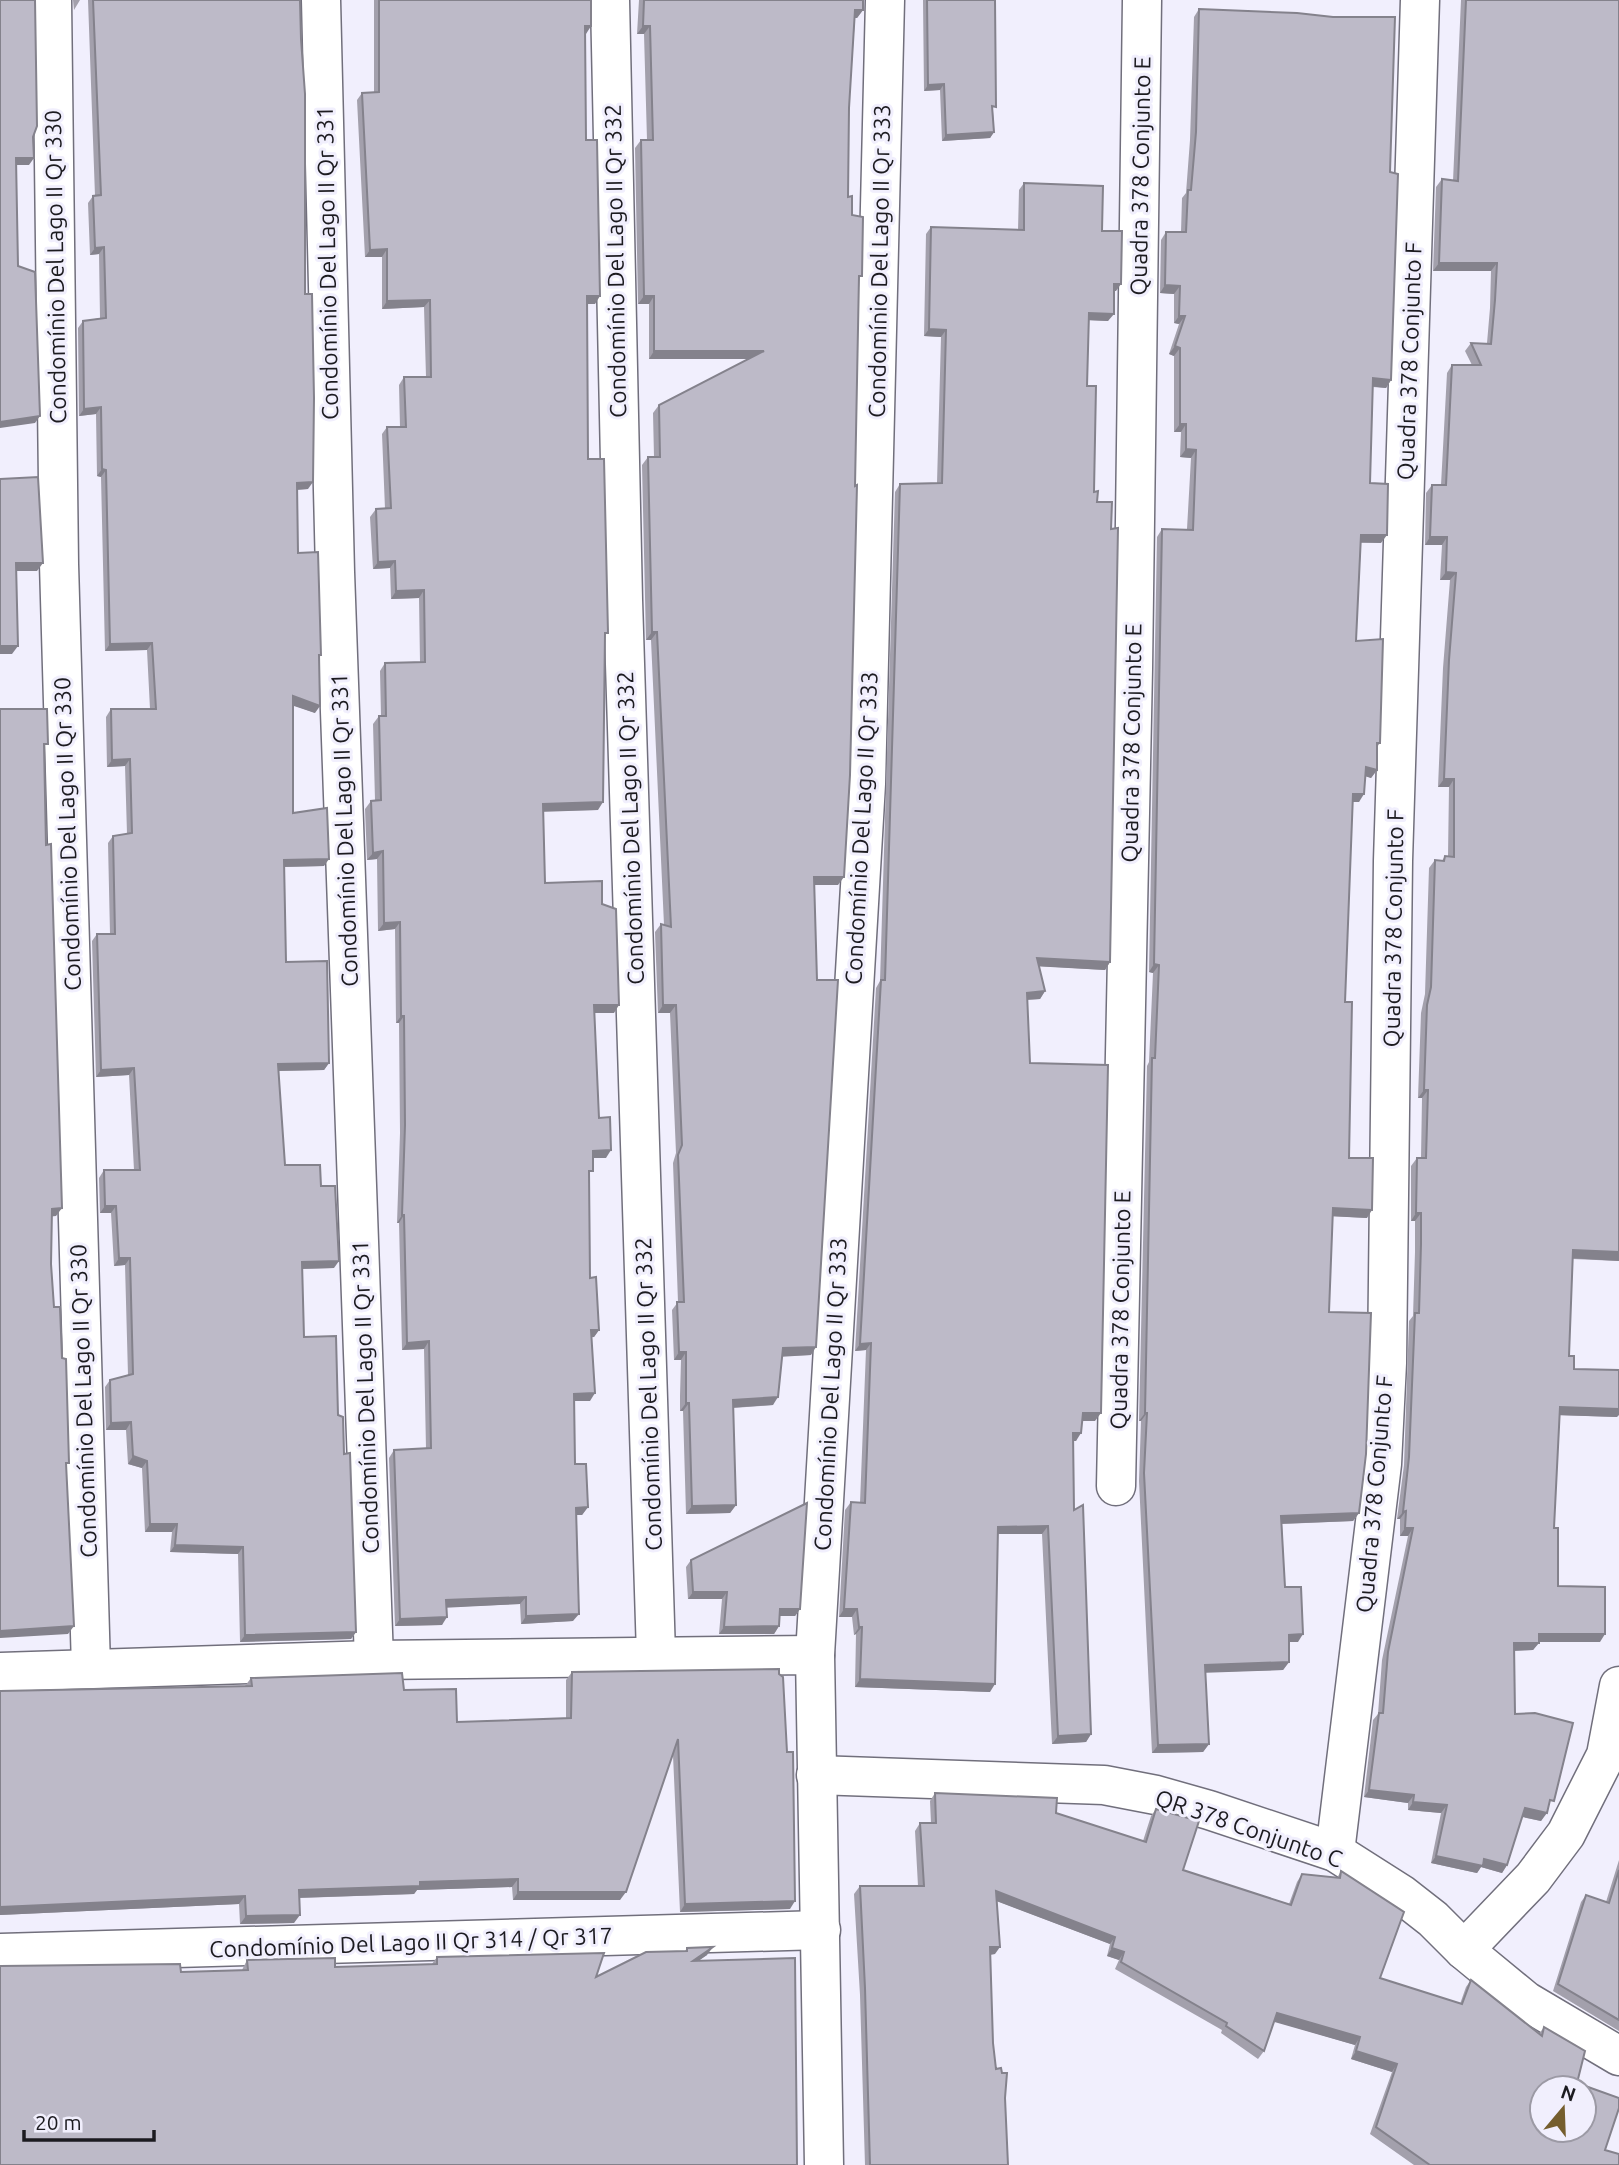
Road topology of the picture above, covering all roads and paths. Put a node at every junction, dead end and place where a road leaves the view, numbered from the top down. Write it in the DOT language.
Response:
graph roads {
  1 [pos="52,0"];
  2 [pos="321,0"];
  3 [pos="610,0"];
  4 [pos="885,0"];
  5 [pos="1142,0"];
  6 [pos="1420,0"];
  7 [pos="1116,1486"];
  8 [pos="656,1655"];
  9 [pos="815,1655"];
  10 [pos="374,1660"];
  11 [pos="91,1668"];
  12 [pos="0,1672"];
  13 [pos="1619,1686"];
  14 [pos="1612,1756"];
  15 [pos="816,1774"];
  16 [pos="1335,1852"];
  17 [pos="821,1930"];
  18 [pos="1464,1950"];
  19 [pos="0,1953"];
  20 [pos="1619,2056"];
  21 [pos="824,2165"];
  1 -- 11 [label="street, Condomínio Del Lago II Qr 330"];
  2 -- 10 [label="street, Condomínio Del Lago II Qr 331"];
  3 -- 8 [label="street, Condomínio Del Lago II Qr 332"];
  4 -- 9 [label="street, Condomínio Del Lago II Qr 333"];
  5 -- 7 [label="street, Quadra 378 Conjunto E"];
  6 -- 16 [label="street, Quadra 378 Conjunto F"];
  8 -- 9 [label="street"];
  8 -- 10 [label="street"];
  9 -- 15 [label="street, Condomínio Del Lago II Qr 333"];
  10 -- 11 [label="street"];
  11 -- 12 [label="street"];
  13 -- 14 [label="street"];
  14 -- 18 [label="street"];
  15 -- 16 [label="street, QR 378 Conjunto C"];
  15 -- 17 [label="street, Condomínio Del Lago II Qr 333"];
  16 -- 18 [label="street, QR 378 Conjunto C"];
  17 -- 19 [label="street, Condomínio Del Lago II Qr 314 / Qr 317"];
  17 -- 21 [label="street, Condomínio Del Lago II Qr 333"];
  18 -- 20 [label="street, QR 378 Conjunto C"];
}
